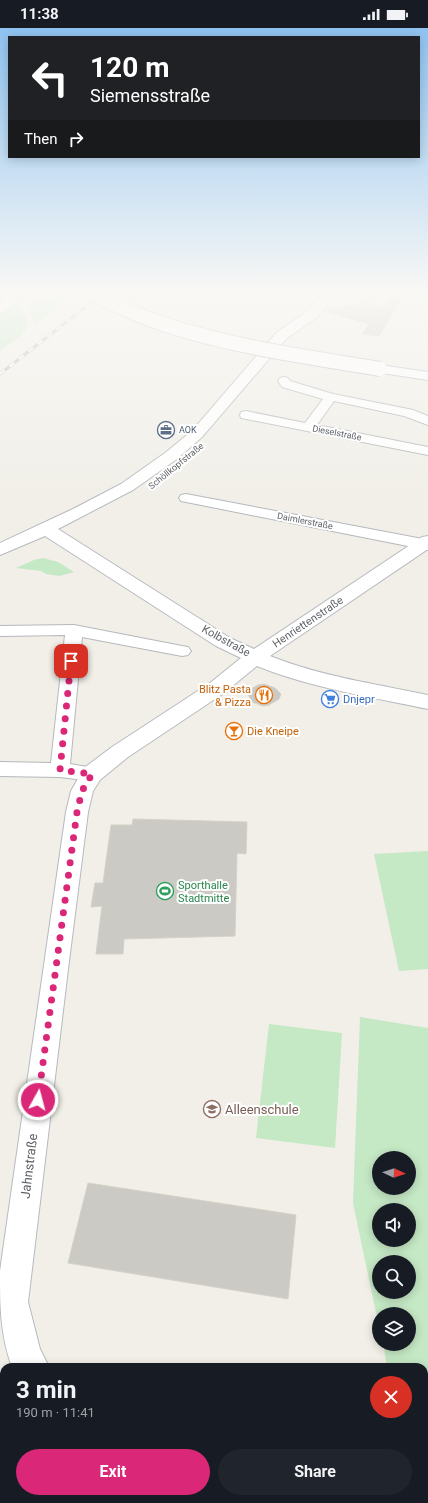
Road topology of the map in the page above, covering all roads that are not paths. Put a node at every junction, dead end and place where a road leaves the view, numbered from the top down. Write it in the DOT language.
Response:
graph roads {
  1 [pos="259,363"];
  2 [pos="276,363"];
  3 [pos="344,363"];
  4 [pos="428,376"];
  5 [pos="284,382"];
  6 [pos="331,397"];
  7 [pos="246,416"];
  8 [pos="428,421"];
  9 [pos="309,427"];
  10 [pos="428,451"];
  11 [pos="186,498"];
  12 [pos="46,529"];
  13 [pos="62,538"];
  14 [pos="427,543"];
  15 [pos="0,550"];
  16 [pos="0,566"];
  17 [pos="74,630"];
  18 [pos="0,631"];
  19 [pos="182,651"];
  20 [pos="255,657"];
  21 [pos="428,702"];
  22 [pos="0,769"];
  23 [pos="60,770"];
  24 [pos="92,774"];
  25 [pos="29,1363"];
  1 -- 12 [label="main road, Schöllkopfstraße"];
  2 -- 13 [label="main road, Schöllkopfstraße"];
  3 -- 4 [label="main road, bridge"];
  5 -- 6 [label="street"];
  6 -- 8 [label="street"];
  6 -- 9 [label="street"];
  7 -- 9 [label="street, Dieselstraße"];
  9 -- 10 [label="street, Dieselstraße"];
  11 -- 14 [label="street, Daimlerstraße"];
  12 -- 13 [label="main road, Kolbstraße"];
  12 -- 15 [label="main road, Schöllkopfstraße"];
  13 -- 16 [label="main road, Schöllkopfstraße"];
  13 -- 20 [label="main road, Kolbstraße"];
  14 -- 20 [label="main road, Henriettenstraße"];
  17 -- 18 [label="street"];
  17 -- 19 [label="street"];
  17 -- 23 [label="street"];
  20 -- 21 [label="main road, Kolbstraße"];
  20 -- 24 [label="main road, Henriettenstraße"];
  22 -- 23 [label="street"];
  23 -- 24 [label="street"];
  24 -- 25 [label="main road, Jahnstraße"];
}
